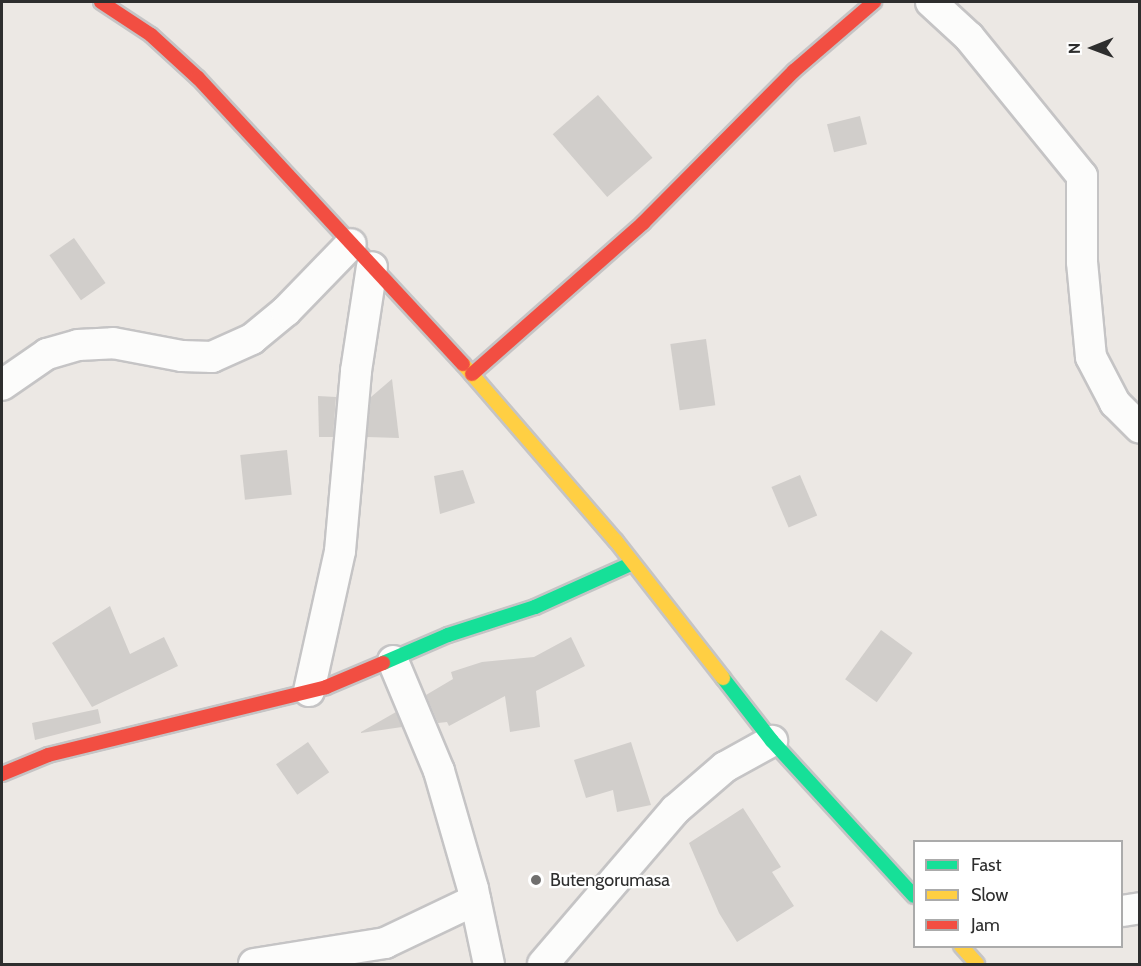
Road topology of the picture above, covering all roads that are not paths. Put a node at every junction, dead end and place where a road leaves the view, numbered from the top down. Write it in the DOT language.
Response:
graph roads {
  1 [pos="101,2"];
  2 [pos="874,2"];
  3 [pos="932,2"];
  4 [pos="351,244"];
  5 [pos="372,267"];
  6 [pos="472,374"];
  7 [pos="2,385"];
  8 [pos="1140,428"];
  9 [pos="633,563"];
  10 [pos="393,661"];
  11 [pos="309,691"];
  12 [pos="772,741"];
  13 [pos="2,774"];
  14 [pos="913,894"];
  15 [pos="475,900"];
  16 [pos="1140,908"];
  17 [pos="1123,911"];
  18 [pos="254,964"];
  19 [pos="489,964"];
  20 [pos="543,964"];
  1 -- 4 [label="street"];
  2 -- 6 [label="street"];
  3 -- 8 [label="street"];
  4 -- 5 [label="street"];
  4 -- 7 [label="street"];
  5 -- 6 [label="street"];
  5 -- 11 [label="street"];
  6 -- 9 [label="street"];
  9 -- 10 [label="street"];
  9 -- 12 [label="street"];
  10 -- 11 [label="street"];
  10 -- 15 [label="street"];
  11 -- 13 [label="street"];
  12 -- 14 [label="street"];
  12 -- 20 [label="street"];
  15 -- 18 [label="street"];
  15 -- 19 [label="street"];
  16 -- 17 [label="street"];
}
